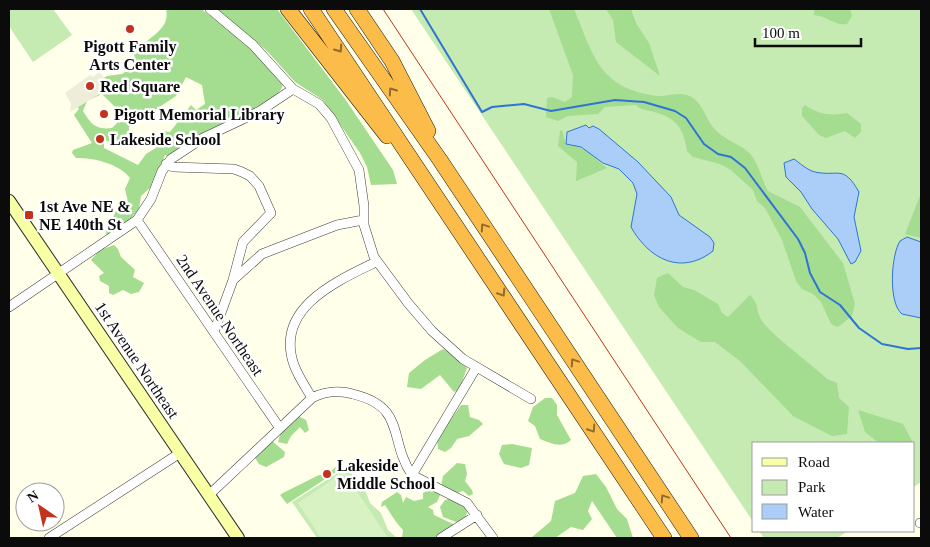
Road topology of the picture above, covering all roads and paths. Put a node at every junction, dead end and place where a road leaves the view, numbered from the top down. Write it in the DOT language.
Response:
graph roads {
  1 [pos="210,9"];
  2 [pos="288,9"];
  3 [pos="311,9"];
  4 [pos="334,9"];
  5 [pos="357,9"];
  6 [pos="294,89"];
  7 [pos="440,160"];
  8 [pos="166,164"];
  9 [pos="9,201"];
  10 [pos="446,209"];
  11 [pos="136,220"];
  12 [pos="364,220"];
  13 [pos="376,262"];
  14 [pos="58,274"];
  15 [pos="233,280"];
  16 [pos="9,307"];
  17 [pos="214,332"];
  18 [pos="476,368"];
  19 [pos="312,398"];
  20 [pos="531,399"];
  21 [pos="279,427"];
  22 [pos="180,453"];
  23 [pos="412,475"];
  24 [pos="209,495"];
  25 [pos="477,515"];
  26 [pos="50,538"];
  27 [pos="238,538"];
  28 [pos="442,538"];
  29 [pos="493,538"];
  30 [pos="664,538"];
  31 [pos="691,538"];
  1 -- 6 [label="street"];
  2 -- 10 [label="highway"];
  3 -- 10 [label="highway, one-way"];
  7 -- 4 [label="highway, one-way"];
  5 -- 7 [label="highway"];
  6 -- 8 [label="street"];
  6 -- 12 [label="street"];
  31 -- 7 [label="highway, one-way"];
  8 -- 11 [label="street"];
  8 -- 15 [label="street"];
  9 -- 14 [label="street, 1st Avenue Northeast"];
  10 -- 30 [label="highway, one-way"];
  11 -- 14 [label="street"];
  11 -- 17 [label="street, 2nd Avenue Northeast"];
  12 -- 13 [label="street"];
  12 -- 15 [label="street"];
  13 -- 18 [label="street"];
  13 -- 19 [label="street"];
  14 -- 16 [label="street"];
  14 -- 22 [label="street, 1st Avenue Northeast"];
  15 -- 17 [label="street"];
  17 -- 21 [label="street, 2nd Avenue Northeast"];
  18 -- 20 [label="street"];
  18 -- 23 [label="street"];
  19 -- 21 [label="street"];
  19 -- 23 [label="street"];
  21 -- 24 [label="street"];
  22 -- 24 [label="street, 1st Avenue Northeast"];
  22 -- 26 [label="street"];
  23 -- 25 [label="street"];
  24 -- 27 [label="street, 1st Avenue Northeast"];
  25 -- 28 [label="street"];
  25 -- 29 [label="street"];
}
